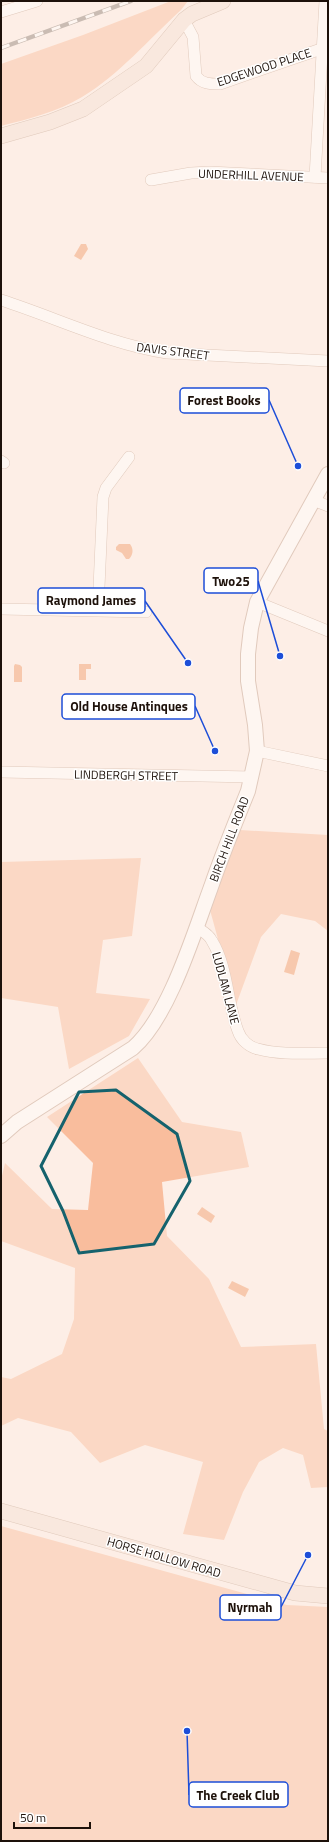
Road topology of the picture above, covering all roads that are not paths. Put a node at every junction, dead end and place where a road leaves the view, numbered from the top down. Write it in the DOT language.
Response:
graph roads {
  1 [pos="37,1"];
  2 [pos="223,1"];
  3 [pos="325,1"];
  4 [pos="202,5"];
  5 [pos="1,12"];
  6 [pos="184,20"];
  7 [pos="322,49"];
  8 [pos="1,136"];
  9 [pos="315,178"];
  10 [pos="328,178"];
  11 [pos="151,180"];
  12 [pos="1,300"];
  13 [pos="328,361"];
  14 [pos="129,457"];
  15 [pos="328,474"];
  16 [pos="313,500"];
  17 [pos="328,506"];
  18 [pos="257,602"];
  19 [pos="1,609"];
  20 [pos="98,610"];
  21 [pos="146,612"];
  22 [pos="328,631"];
  23 [pos="257,750"];
  24 [pos="328,766"];
  25 [pos="1,772"];
  26 [pos="252,777"];
  27 [pos="196,927"];
  28 [pos="328,1053"];
  29 [pos="1,1136"];
  30 [pos="1,1512"];
  31 [pos="328,1596"];
  1 -- 5 [label="street"];
  2 -- 4 [label="main road"];
  3 -- 7 [label="street"];
  4 -- 6 [label="main road"];
  6 -- 7 [label="street, EDGEWOOD PLACE"];
  6 -- 8 [label="main road"];
  7 -- 9 [label="street"];
  9 -- 10 [label="street, UNDERHILL AVENUE"];
  9 -- 11 [label="street, UNDERHILL AVENUE"];
  12 -- 13 [label="street, DAVIS STREET"];
  14 -- 20 [label="street"];
  15 -- 16 [label="street, BIRCH HILL ROAD"];
  16 -- 17 [label="street"];
  16 -- 18 [label="street, BIRCH HILL ROAD"];
  18 -- 22 [label="street"];
  18 -- 23 [label="street, BIRCH HILL ROAD"];
  19 -- 20 [label="street"];
  20 -- 21 [label="street"];
  23 -- 24 [label="street"];
  23 -- 26 [label="street, BIRCH HILL ROAD"];
  25 -- 26 [label="street, LINDBERGH STREET"];
  26 -- 27 [label="street, BIRCH HILL ROAD"];
  27 -- 28 [label="street, LUDLAM LANE"];
  27 -- 29 [label="street, BIRCH HILL ROAD"];
  30 -- 31 [label="main road, HORSE HOLLOW ROAD"];
}
